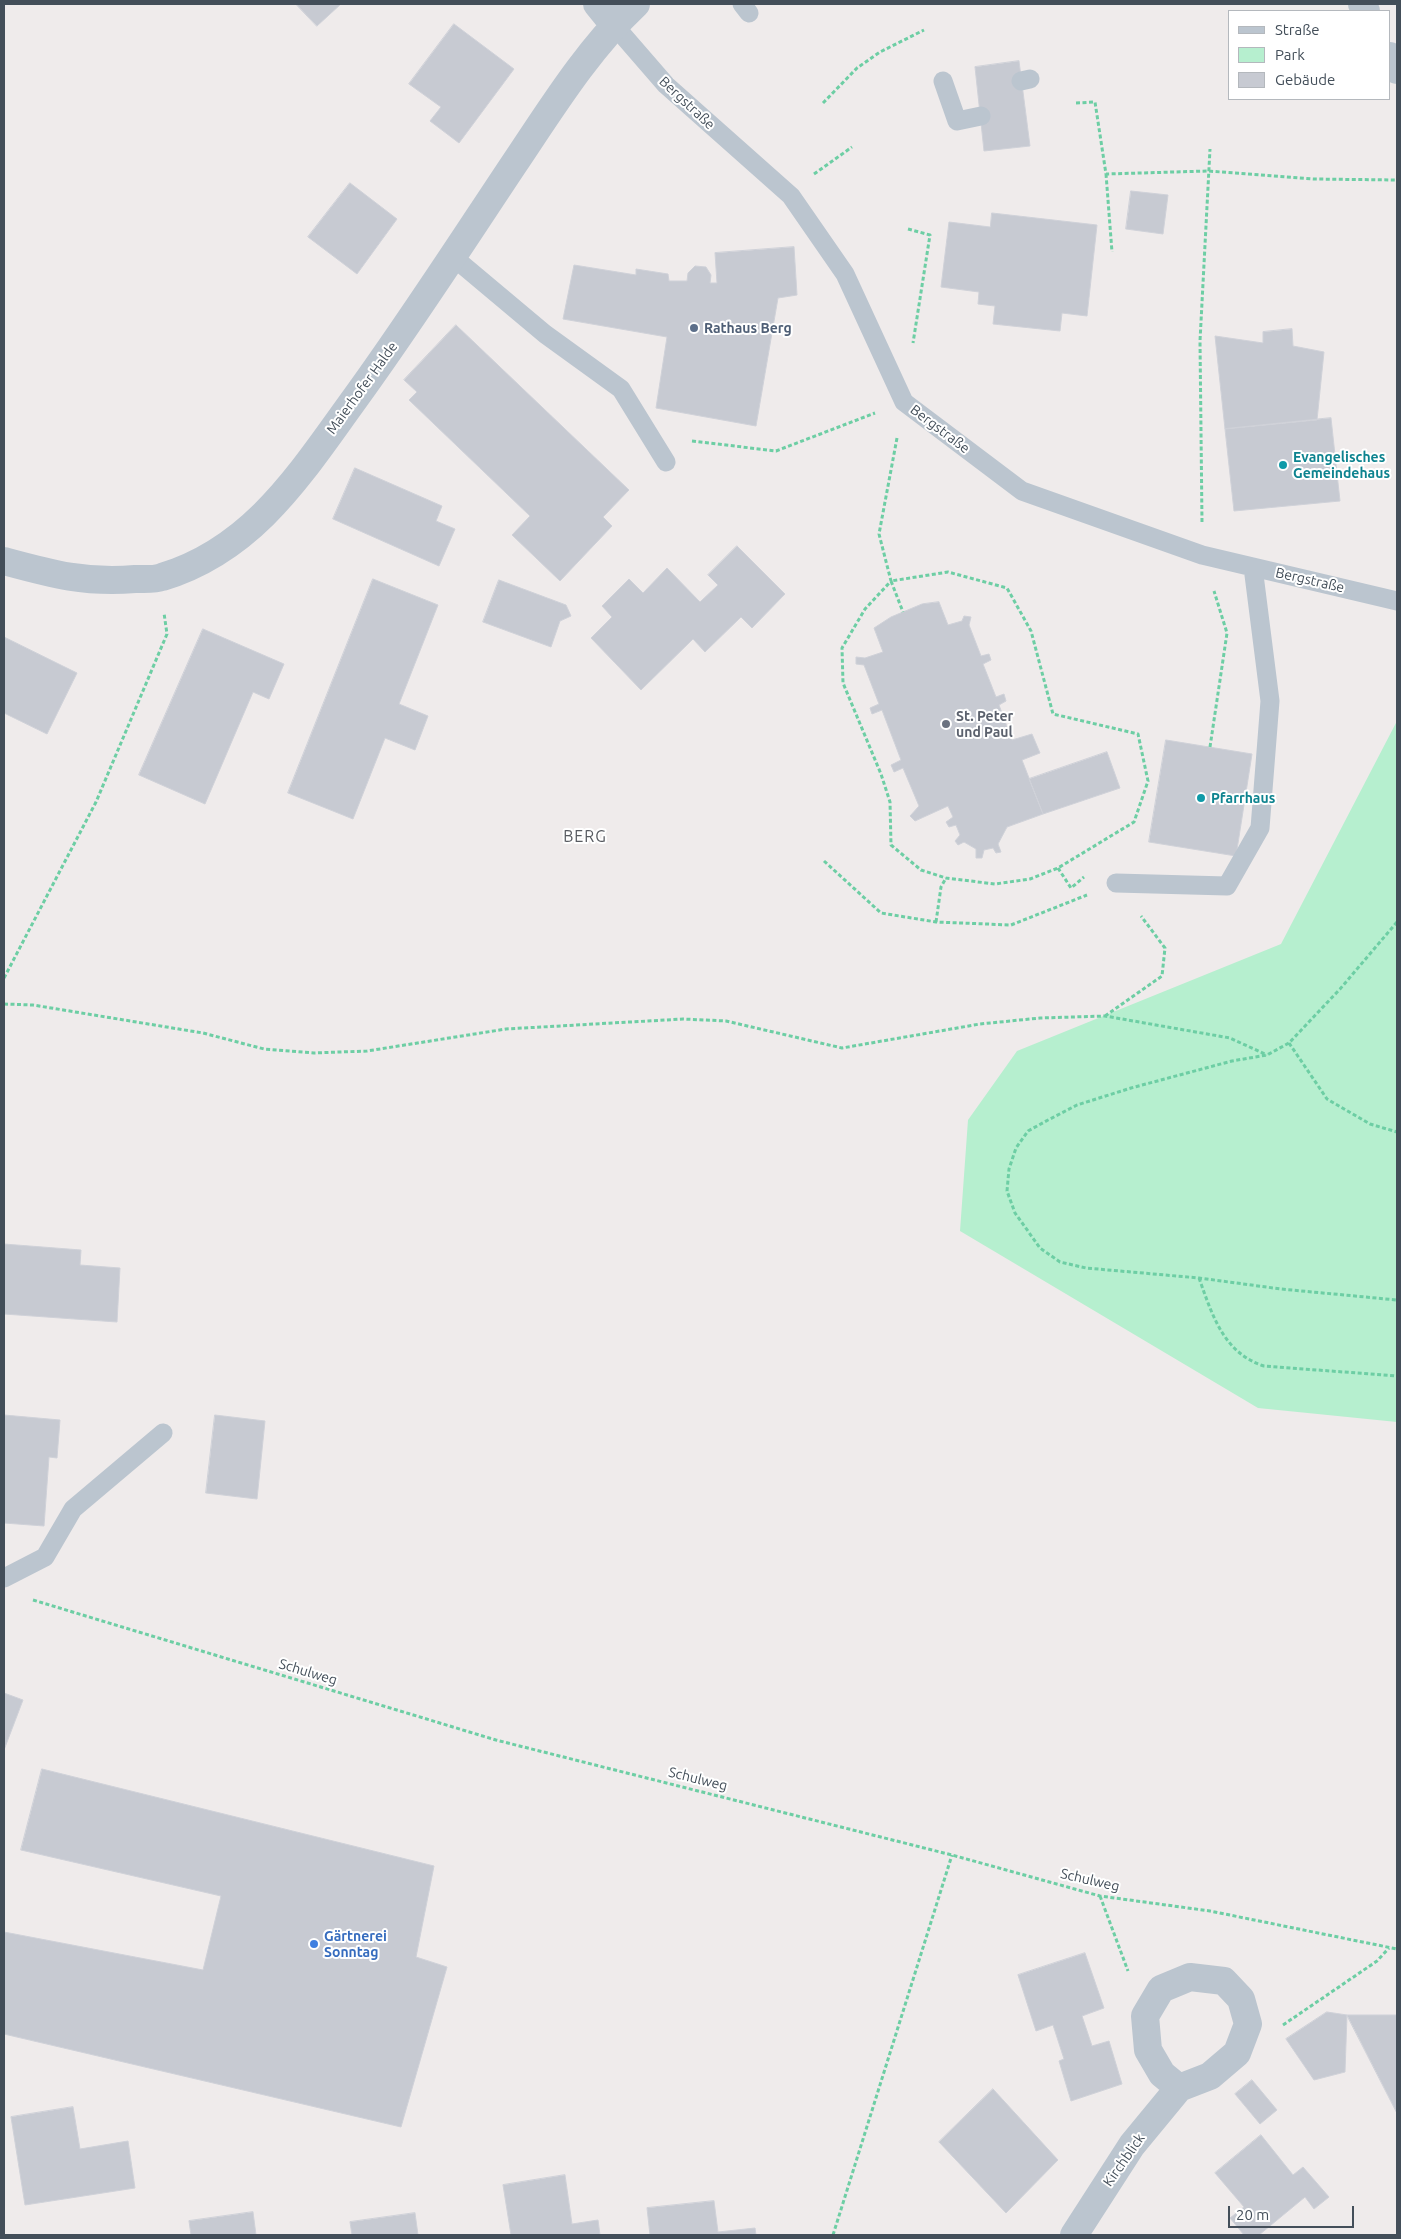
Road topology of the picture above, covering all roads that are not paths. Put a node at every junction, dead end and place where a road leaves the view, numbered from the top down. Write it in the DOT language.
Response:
graph roads {
  1 [pos="597,4"];
  2 [pos="636,4"];
  3 [pos="614,24"];
  4 [pos="1391,58"];
  5 [pos="1397,70"];
  6 [pos="943,81"];
  7 [pos="981,116"];
  8 [pos="452,256"];
  9 [pos="666,462"];
  10 [pos="4,561"];
  11 [pos="1253,567"];
  12 [pos="1397,601"];
  13 [pos="1116,883"];
  14 [pos="163,1433"];
  15 [pos="4,1578"];
  16 [pos="1179,2088"];
  17 [pos="1074,2235"];
  1 -- 3 [label="street, Bergstraße"];
  2 -- 3 [label="street, Maierhofer Halde"];
  3 -- 8 [label="street, Maierhofer Halde"];
  3 -- 11 [label="lane, Bergstraße"];
  4 -- 5 [label="street"];
  6 -- 7 [label="lane"];
  8 -- 9 [label="lane"];
  8 -- 10 [label="street, Maierhofer Halde"];
  11 -- 12 [label="lane, Bergstraße"];
  11 -- 13 [label="lane"];
  14 -- 15 [label="lane"];
  16 -- 16 [label="street, Kirchblick"];
  16 -- 17 [label="street, Kirchblick"];
}
